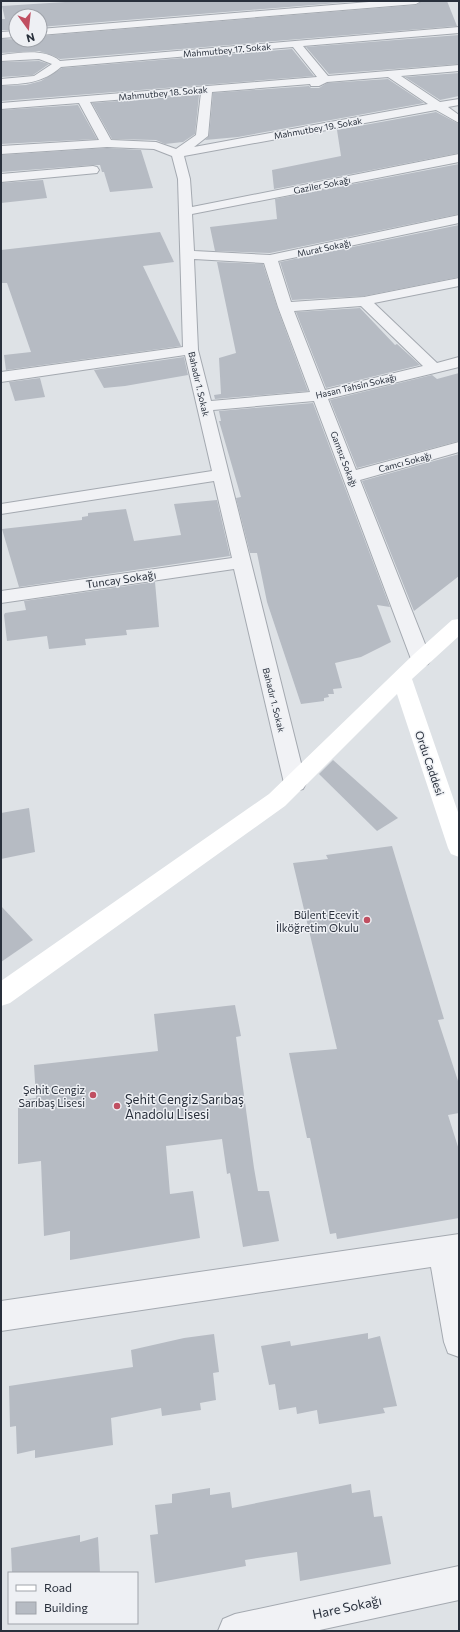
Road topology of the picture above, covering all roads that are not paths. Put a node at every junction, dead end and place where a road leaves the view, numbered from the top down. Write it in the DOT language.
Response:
graph roads {
  1 [pos="416,1"];
  2 [pos="244,6"];
  3 [pos="256,14"];
  4 [pos="459,30"];
  5 [pos="48,31"];
  6 [pos="296,44"];
  7 [pos="283,45"];
  8 [pos="1,58"];
  9 [pos="58,64"];
  10 [pos="459,68"];
  11 [pos="391,74"];
  12 [pos="325,79"];
  13 [pos="1,82"];
  14 [pos="206,94"];
  15 [pos="83,100"];
  16 [pos="459,102"];
  17 [pos="1,106"];
  18 [pos="436,106"];
  19 [pos="459,120"];
  20 [pos="107,143"];
  21 [pos="1,150"];
  22 [pos="177,154"];
  23 [pos="459,158"];
  24 [pos="93,170"];
  25 [pos="1,178"];
  26 [pos="185,212"];
  27 [pos="459,219"];
  28 [pos="187,255"];
  29 [pos="270,259"];
  30 [pos="459,282"];
  31 [pos="364,301"];
  32 [pos="285,307"];
  33 [pos="191,350"];
  34 [pos="459,362"];
  35 [pos="434,368"];
  36 [pos="1,377"];
  37 [pos="320,396"];
  38 [pos="204,406"];
  39 [pos="459,447"];
  40 [pos="220,476"];
  41 [pos="351,477"];
  42 [pos="1,509"];
  43 [pos="241,562"];
  44 [pos="1,596"];
  45 [pos="459,625"];
  46 [pos="421,659"];
  47 [pos="402,678"];
  48 [pos="295,783"];
  49 [pos="459,848"];
  50 [pos="1,995"];
  51 [pos="450,1249"];
  52 [pos="1,1316"];
  53 [pos="459,1342"];
  54 [pos="459,1583"];
  55 [pos="235,1631"];
  1 -- 3 [label="street"];
  2 -- 3 [label="street"];
  3 -- 5 [label="street"];
  3 -- 7 [label="street"];
  4 -- 6 [label="street, Mahmutbey 17. Sokak"];
  6 -- 7 [label="street, Mahmutbey 17. Sokak"];
  6 -- 12 [label="street"];
  7 -- 9 [label="street, Mahmutbey 17. Sokak"];
  8 -- 9 [label="street"];
  9 -- 13 [label="street"];
  10 -- 11 [label="street, Mahmutbey 18. Sokak"];
  11 -- 12 [label="street, Mahmutbey 18. Sokak"];
  11 -- 18 [label="street"];
  12 -- 14 [label="street, Mahmutbey 18. Sokak"];
  14 -- 15 [label="street, Mahmutbey 18. Sokak"];
  14 -- 22 [label="street"];
  15 -- 17 [label="street, Mahmutbey 18. Sokak"];
  15 -- 20 [label="street"];
  16 -- 18 [label="street, Mahmutbey 19. Sokak"];
  18 -- 19 [label="street"];
  18 -- 22 [label="street, Mahmutbey 19. Sokak"];
  20 -- 21 [label="street"];
  20 -- 22 [label="street"];
  22 -- 26 [label="street, Bahadır 1. Sokak"];
  23 -- 26 [label="street, Gaziler Sokağı"];
  24 -- 25 [label="street"];
  26 -- 28 [label="street, Bahadır 1. Sokak"];
  27 -- 29 [label="street, Murat Sokağı"];
  28 -- 29 [label="street, Murat Sokağı"];
  28 -- 33 [label="street, Bahadır 1. Sokak"];
  29 -- 32 [label="street, Gamsız Sokağı"];
  30 -- 31 [label="street"];
  31 -- 32 [label="street"];
  31 -- 35 [label="street"];
  32 -- 37 [label="street, Gamsız Sokağı"];
  33 -- 36 [label="street"];
  33 -- 38 [label="street, Bahadır 1. Sokak"];
  34 -- 35 [label="street, Hasan Tahsin Sokağı"];
  35 -- 37 [label="street, Hasan Tahsin Sokağı"];
  37 -- 38 [label="street, Hasan Tahsin Sokağı"];
  37 -- 41 [label="street, Gamsız Sokağı"];
  38 -- 40 [label="street, Bahadır 1. Sokak"];
  39 -- 41 [label="street, Camcı Sokağı"];
  40 -- 42 [label="street"];
  40 -- 43 [label="street, Bahadır 1. Sokak"];
  41 -- 46 [label="street, Gamsız Sokağı"];
  43 -- 44 [label="street, Tuncay Sokağı"];
  43 -- 48 [label="street, Bahadır 1. Sokak"];
  45 -- 46 [label="street"];
  46 -- 47 [label="street"];
  47 -- 48 [label="street"];
  47 -- 49 [label="street, Ordu Caddesi"];
  48 -- 50 [label="street"];
  51 -- 52 [label="street"];
  51 -- 53 [label="street"];
  54 -- 55 [label="street, Hare Sokağı"];
}
